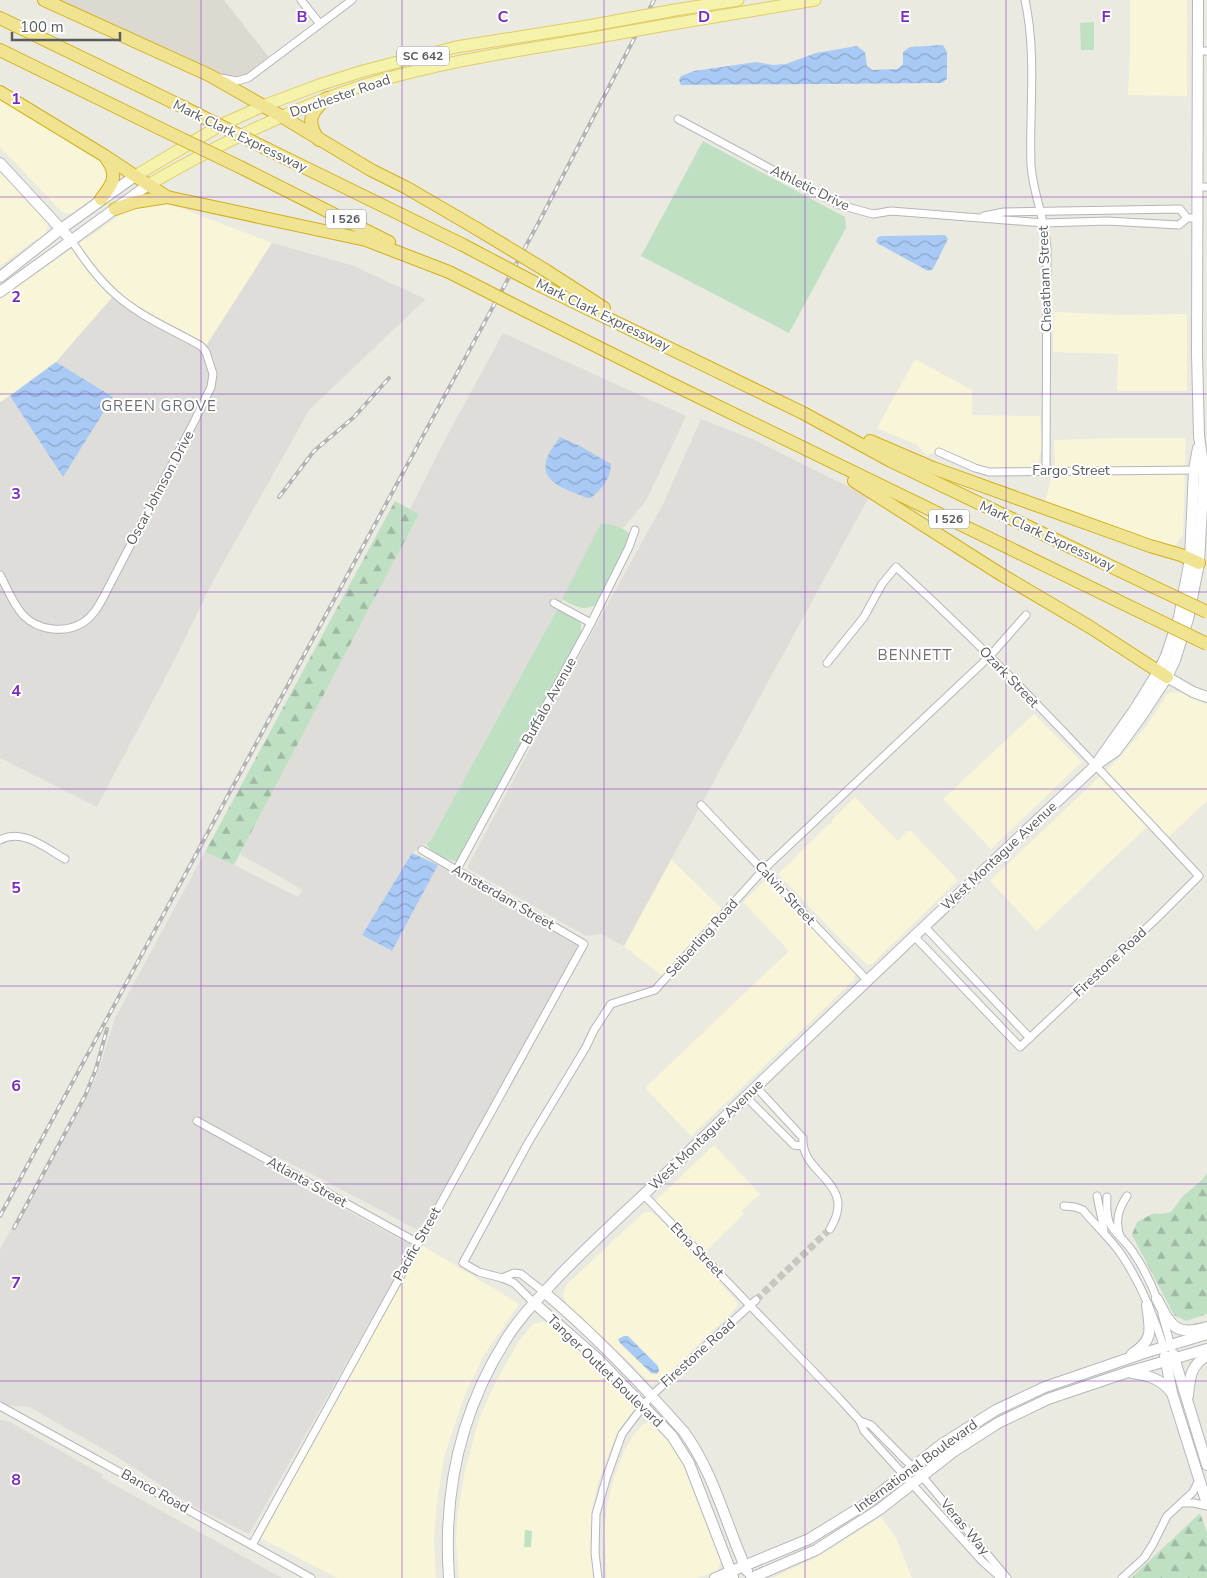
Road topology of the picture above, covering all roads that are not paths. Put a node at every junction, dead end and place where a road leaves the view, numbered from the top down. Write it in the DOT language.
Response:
graph roads {
  1 [pos="44,0"];
  2 [pos="301,0"];
  3 [pos="352,0"];
  4 [pos="738,0"];
  5 [pos="815,0"];
  6 [pos="1025,0"];
  7 [pos="1198,0"];
  8 [pos="0,18"];
  9 [pos="320,24"];
  10 [pos="1203,50"];
  11 [pos="4,52"];
  12 [pos="208,76"];
  13 [pos="0,92"];
  14 [pos="327,98"];
  15 [pos="263,106"];
  16 [pos="281,116"];
  17 [pos="678,119"];
  18 [pos="319,140"];
  19 [pos="105,156"];
  20 [pos="0,163"];
  21 [pos="135,176"];
  22 [pos="148,185"];
  23 [pos="1202,187"];
  24 [pos="167,197"];
  25 [pos="101,199"];
  26 [pos="115,209"];
  27 [pos="1041,211"];
  28 [pos="982,217"];
  29 [pos="1192,218"];
  30 [pos="1044,223"];
  31 [pos="61,229"];
  32 [pos="71,240"];
  33 [pos="449,272"];
  34 [pos="0,277"];
  35 [pos="0,292"];
  36 [pos="650,338"];
  37 [pos="803,414"];
  38 [pos="752,423"];
  39 [pos="938,452"];
  40 [pos="1046,470"];
  41 [pos="1202,471"];
  42 [pos="635,530"];
  43 [pos="1198,563"];
  44 [pos="0,575"];
  45 [pos="554,603"];
  46 [pos="1207,612"];
  47 [pos="1026,615"];
  48 [pos="591,623"];
  49 [pos="1207,644"];
  50 [pos="989,657"];
  51 [pos="828,663"];
  52 [pos="1162,675"];
  53 [pos="1207,697"];
  54 [pos="1096,765"];
  55 [pos="701,805"];
  56 [pos="0,840"];
  57 [pos="422,850"];
  58 [pos="65,859"];
  59 [pos="456,869"];
  60 [pos="763,870"];
  61 [pos="1199,876"];
  62 [pos="924,926"];
  63 [pos="914,936"];
  64 [pos="584,944"];
  65 [pos="868,981"];
  66 [pos="1030,1038"];
  67 [pos="756,1087"];
  68 [pos="746,1097"];
  69 [pos="197,1121"];
  70 [pos="802,1146"];
  71 [pos="644,1195"];
  72 [pos="1097,1196"];
  73 [pos="1127,1196"];
  74 [pos="1107,1197"];
  75 [pos="1064,1206"];
  76 [pos="830,1229"];
  77 [pos="1106,1235"];
  78 [pos="1121,1238"];
  79 [pos="418,1243"];
  80 [pos="502,1278"];
  81 [pos="544,1292"];
  82 [pos="1157,1299"];
  83 [pos="753,1302"];
  84 [pos="534,1303"];
  85 [pos="1148,1305"];
  86 [pos="1207,1327"];
  87 [pos="1207,1334"];
  88 [pos="1167,1347"];
  89 [pos="1207,1349"];
  90 [pos="1207,1354"];
  91 [pos="1170,1360"];
  92 [pos="1119,1362"];
  93 [pos="1128,1372"];
  94 [pos="1172,1393"];
  95 [pos="652,1395"];
  96 [pos="1187,1402"];
  97 [pos="644,1405"];
  98 [pos="0,1406"];
  99 [pos="1207,1465"];
  100 [pos="908,1471"];
  101 [pos="921,1477"];
  102 [pos="1199,1480"];
  103 [pos="912,1484"];
  104 [pos="1182,1503"];
  105 [pos="1207,1505"];
  106 [pos="252,1545"];
  107 [pos="744,1566"];
  108 [pos="732,1575"];
  109 [pos="311,1578"];
  110 [pos="449,1578"];
  111 [pos="598,1578"];
  112 [pos="715,1578"];
  113 [pos="750,1578"];
  114 [pos="1002,1578"];
  115 [pos="1007,1578"];
  116 [pos="1122,1578"];
  1 -- 12 [label="highway"];
  2 -- 9 [label="street"];
  3 -- 9 [label="street"];
  4 -- 15 [label="main road, Dorchester Road / SC 642, bridge"];
  5 -- 14 [label="main road, Dorchester Road / SC 642, bridge"];
  6 -- 27 [label="street, Cheatham Street"];
  7 -- 10 [label="main road, West Montague Avenue"];
  8 -- 36 [label="highway, Mark Clark Expressway / I 526, bridge"];
  9 -- 12 [label="street"];
  10 -- 23 [label="main road, West Montague Avenue"];
  11 -- 33 [label="highway, Mark Clark Expressway / I 526, bridge"];
  12 -- 15 [label="highway"];
  13 -- 19 [label="highway"];
  14 -- 16 [label="main road, Dorchester Road / SC 642"];
  14 -- 18 [label="highway"];
  15 -- 16 [label="highway"];
  15 -- 21 [label="main road, Dorchester Road / SC 642"];
  16 -- 18 [label="highway"];
  16 -- 22 [label="main road, Dorchester Road / SC 642"];
  17 -- 28 [label="street, Athletic Drive"];
  18 -- 36 [label="highway, bridge"];
  19 -- 21 [label="highway"];
  19 -- 25 [label="highway"];
  20 -- 31 [label="main road"];
  21 -- 22 [label="highway"];
  21 -- 25 [label="main road, Dorchester Road / SC 642"];
  22 -- 24 [label="highway"];
  22 -- 26 [label="main road, Dorchester Road / SC 642"];
  23 -- 29 [label="main road, West Montague Avenue"];
  24 -- 26 [label="highway"];
  24 -- 33 [label="highway"];
  25 -- 31 [label="main road, Dorchester Road / SC 642"];
  26 -- 32 [label="main road, Dorchester Road / SC 642"];
  27 -- 28 [label="street, Athletic Drive"];
  27 -- 29 [label="street, Athletic Drive"];
  27 -- 30 [label="street, Cheatham Street"];
  28 -- 30 [label="street, Athletic Drive"];
  29 -- 30 [label="street, Athletic Drive"];
  29 -- 41 [label="main road, West Montague Avenue"];
  30 -- 40 [label="street, Cheatham Street"];
  31 -- 32 [label="main road"];
  31 -- 34 [label="main road, Dorchester Road / SC 642"];
  32 -- 35 [label="main road, Dorchester Road / SC 642"];
  32 -- 44 [label="street, Oscar Johnson Drive"];
  33 -- 38 [label="highway, Mark Clark Expressway / I 526, bridge"];
  36 -- 37 [label="highway, Mark Clark Expressway / I 526"];
  37 -- 43 [label="highway"];
  37 -- 46 [label="highway, Mark Clark Expressway / I 526, bridge"];
  38 -- 49 [label="highway, Mark Clark Expressway / I 526, bridge"];
  38 -- 52 [label="highway"];
  39 -- 40 [label="street, Fargo Street"];
  40 -- 41 [label="street, Fargo Street"];
  41 -- 43 [label="main road, West Montague Avenue"];
  42 -- 48 [label="street, Buffalo Avenue"];
  43 -- 52 [label="main road, West Montague Avenue"];
  45 -- 48 [label="street"];
  47 -- 50 [label="street, Seiberling Road"];
  48 -- 59 [label="street, Buffalo Avenue"];
  50 -- 51 [label="street, Ozark Street"];
  50 -- 54 [label="street, Ozark Street"];
  50 -- 60 [label="street, Seiberling Road"];
  52 -- 53 [label="main road"];
  52 -- 54 [label="main road, West Montague Avenue"];
  54 -- 61 [label="street, Ozark Street"];
  54 -- 62 [label="main road, West Montague Avenue"];
  55 -- 60 [label="street, Calvin Street"];
  56 -- 58 [label="street"];
  57 -- 59 [label="street, Amsterdam Street"];
  59 -- 64 [label="street, Amsterdam Street"];
  60 -- 65 [label="street, Calvin Street"];
  60 -- 80 [label="street, Seiberling Road"];
  61 -- 66 [label="street, Firestone Road"];
  62 -- 63 [label="main road, West Montague Avenue"];
  62 -- 66 [label="street"];
  63 -- 65 [label="main road, West Montague Avenue"];
  63 -- 66 [label="street, Firestone Road"];
  64 -- 79 [label="street, Pacific Street"];
  65 -- 67 [label="main road, West Montague Avenue"];
  67 -- 68 [label="main road, West Montague Avenue"];
  67 -- 70 [label="street"];
  68 -- 70 [label="street"];
  68 -- 71 [label="main road, West Montague Avenue"];
  69 -- 79 [label="street, Atlanta Street"];
  70 -- 76 [label="street"];
  71 -- 81 [label="main road, West Montague Avenue"];
  71 -- 83 [label="street, Etna Street"];
  72 -- 77 [label="street"];
  73 -- 78 [label="street"];
  74 -- 78 [label="street"];
  75 -- 77 [label="street"];
  77 -- 85 [label="street"];
  78 -- 82 [label="street"];
  79 -- 106 [label="street, Pacific Street"];
  80 -- 81 [label="street, Seiberling Road"];
  80 -- 84 [label="street, Seiberling Road"];
  81 -- 84 [label="main road, West Montague Avenue"];
  81 -- 95 [label="main road, Tanger Outlet Boulevard"];
  82 -- 86 [label="main road"];
  82 -- 88 [label="street"];
  83 -- 95 [label="street, Firestone Road"];
  83 -- 100 [label="street, Etna Street"];
  84 -- 97 [label="main road, Tanger Outlet Boulevard"];
  84 -- 110 [label="main road, West Montague Avenue"];
  85 -- 88 [label="street"];
  85 -- 92 [label="main road"];
  87 -- 88 [label="main road, International Boulevard"];
  88 -- 91 [label="main road"];
  88 -- 92 [label="main road, International Boulevard"];
  89 -- 91 [label="main road, International Boulevard"];
  90 -- 96 [label="main road"];
  91 -- 93 [label="main road, International Boulevard"];
  91 -- 94 [label="main road"];
  91 -- 96 [label="main road"];
  92 -- 100 [label="main road, International Boulevard"];
  93 -- 94 [label="main road"];
  93 -- 101 [label="main road, International Boulevard"];
  94 -- 102 [label="main road"];
  95 -- 97 [label="street, Firestone Road"];
  95 -- 107 [label="main road, Tanger Outlet Boulevard"];
  96 -- 99 [label="main road"];
  97 -- 108 [label="main road, Tanger Outlet Boulevard"];
  97 -- 111 [label="street, Firestone Road"];
  98 -- 106 [label="street, Banco Road"];
  100 -- 101 [label="street, Veras Way"];
  100 -- 103 [label="street, Veras Way"];
  100 -- 107 [label="main road, International Boulevard"];
  101 -- 103 [label="main road, International Boulevard"];
  101 -- 115 [label="street, Veras Way"];
  102 -- 104 [label="street"];
  102 -- 105 [label="main road"];
  103 -- 113 [label="main road, International Boulevard"];
  103 -- 114 [label="street, Veras Way"];
  104 -- 105 [label="street"];
  104 -- 116 [label="street"];
  106 -- 109 [label="street, Banco Road"];
  107 -- 108 [label="main road, International Boulevard"];
  107 -- 113 [label="main road, Tanger Outlet Boulevard"];
  108 -- 112 [label="main road, International Boulevard"];
}
